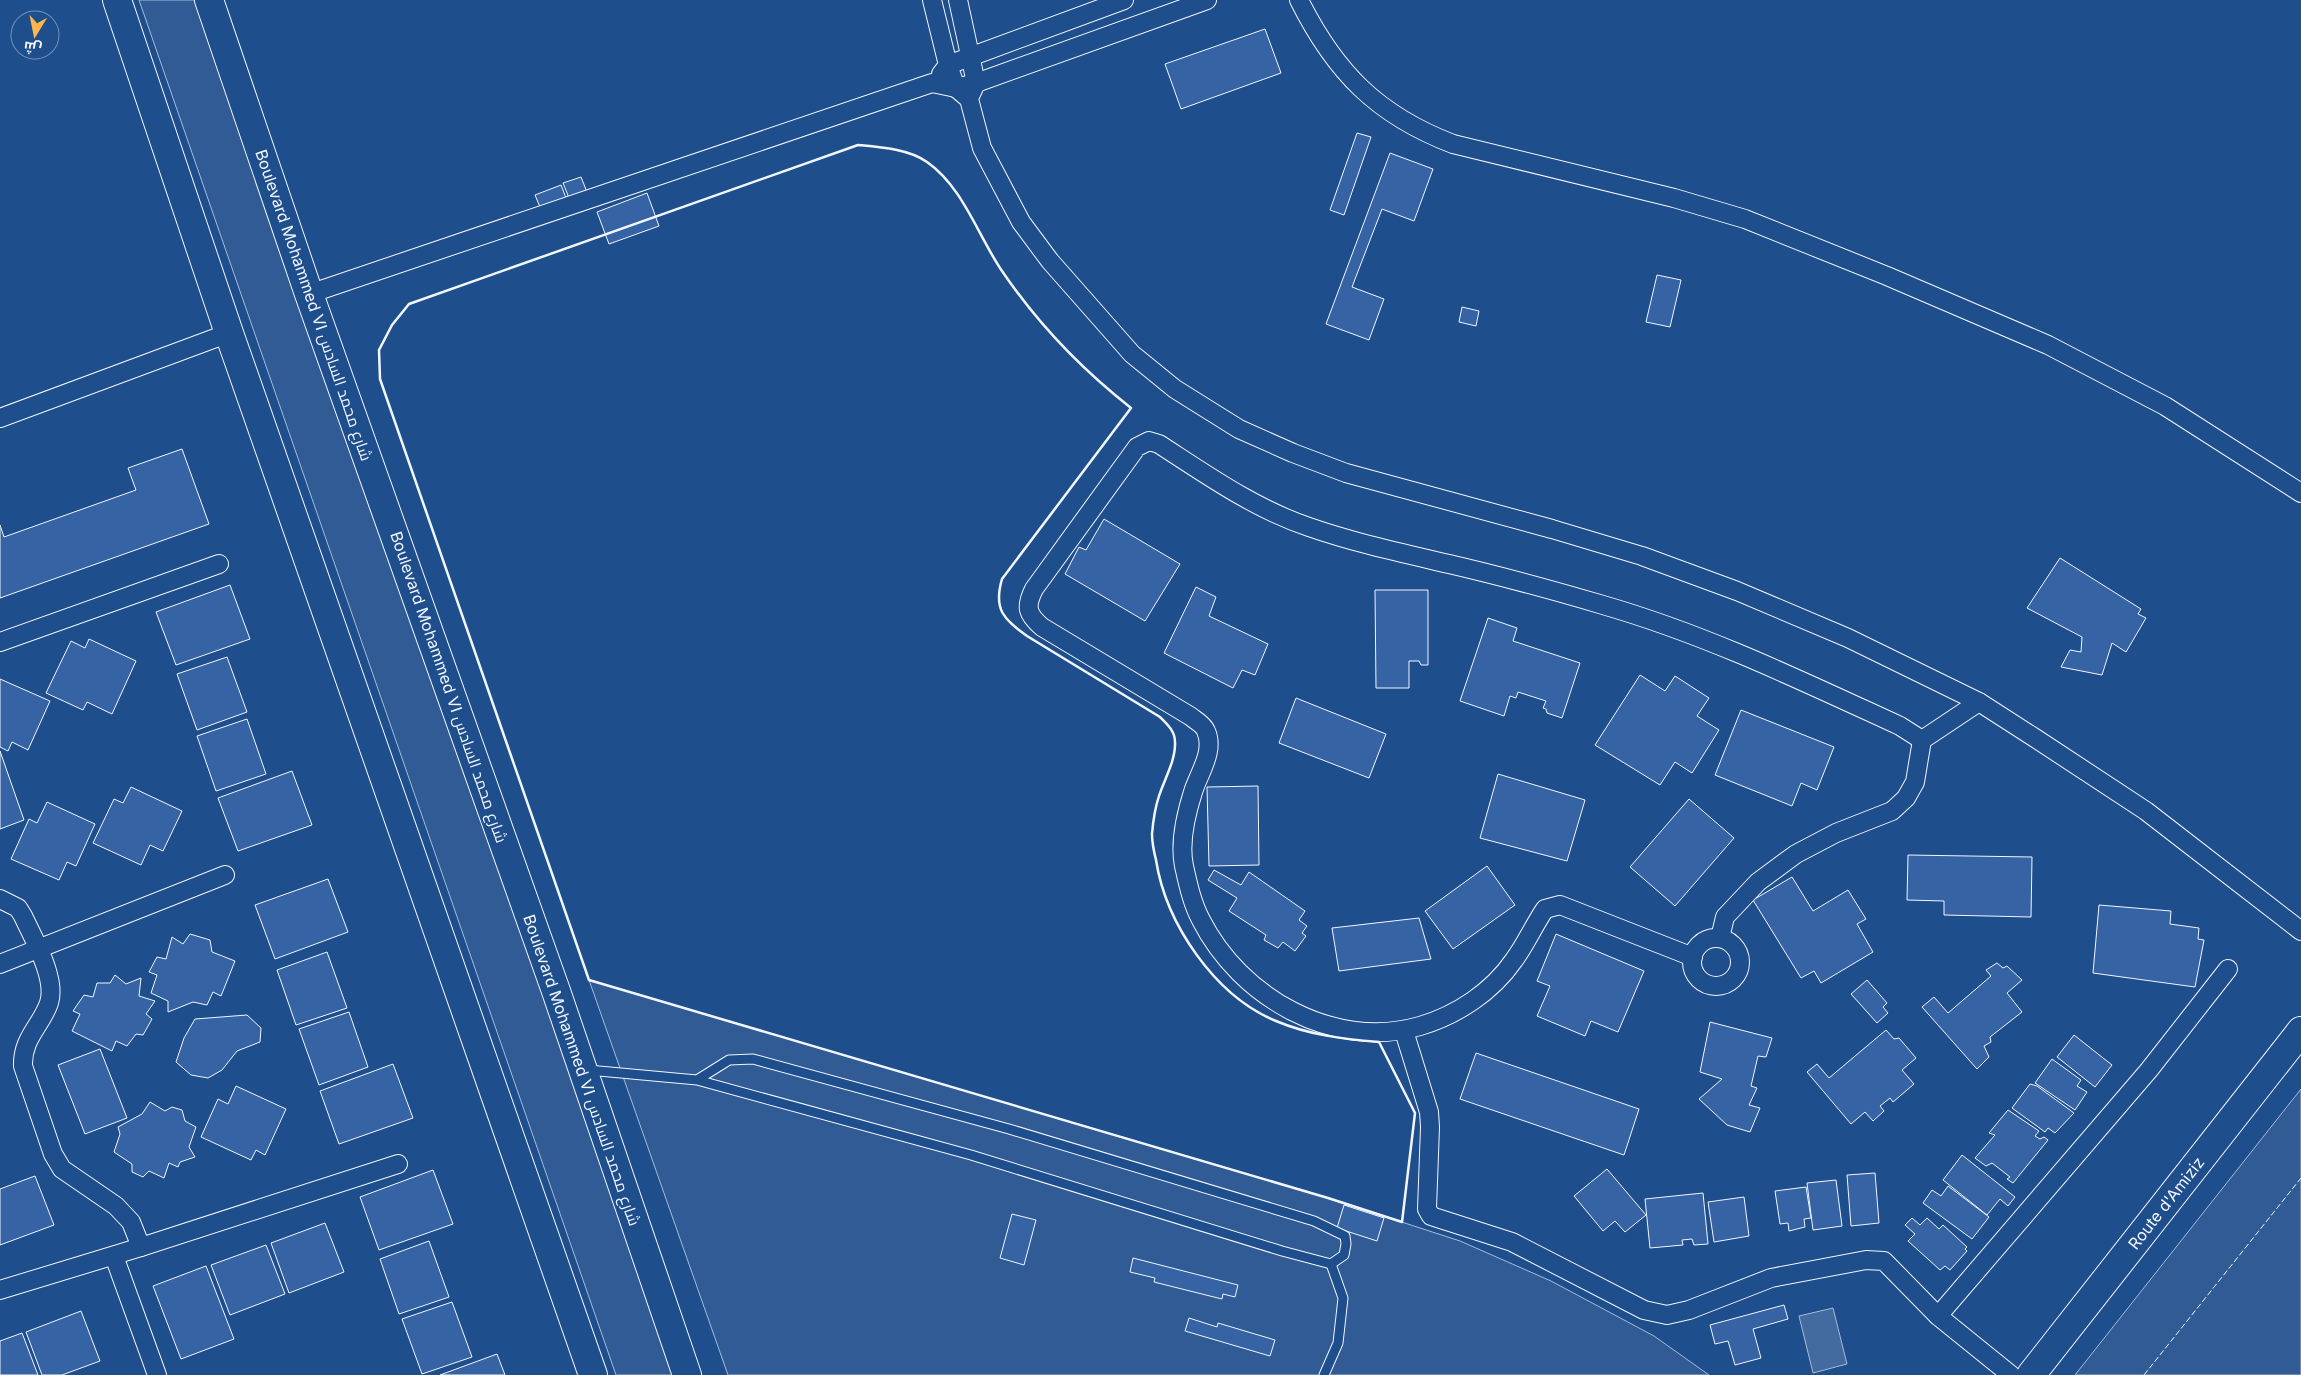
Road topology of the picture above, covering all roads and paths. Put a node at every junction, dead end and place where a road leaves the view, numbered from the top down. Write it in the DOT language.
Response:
graph roads {
  1 [pos="117,0"];
  2 [pos="209,0"];
  3 [pos="932,0"];
  4 [pos="958,0"];
  5 [pos="1124,0"];
  6 [pos="1207,0"];
  7 [pos="1299,0"];
  8 [pos="970,58"];
  9 [pos="948,65"];
  10 [pos="932,83"];
  11 [pos="967,90"];
  12 [pos="309,294"];
  13 [pos="228,333"];
  14 [pos="0,418"];
  15 [pos="2301,494"];
  16 [pos="219,564"];
  17 [pos="0,642"];
  18 [pos="1979,702"];
  19 [pos="1922,740"];
  20 [pos="225,875"];
  21 [pos="0,899"];
  22 [pos="2301,931"];
  23 [pos="1720,938"];
  24 [pos="38,950"];
  25 [pos="1693,957"];
  26 [pos="0,964"];
  27 [pos="2228,969"];
  28 [pos="1404,1030"];
  29 [pos="2301,1031"];
  30 [pos="582,1069"];
  31 [pos="697,1080"];
  32 [pos="398,1164"];
  33 [pos="141,1247"];
  34 [pos="114,1256"];
  35 [pos="1331,1264"];
  36 [pos="0,1290"];
  37 [pos="1938,1316"];
  38 [pos="157,1375"];
  39 [pos="593,1375"];
  40 [pos="687,1375"];
  41 [pos="1324,1375"];
  42 [pos="2011,1375"];
  43 [pos="2031,1375"];
  1 -- 13 [label="main road"];
  2 -- 12 [label="main road, Boulevard Mohammed VI شارع محمد السادس"];
  3 -- 9 [label="street"];
  4 -- 8 [label="street"];
  5 -- 8 [label="street"];
  6 -- 11 [label="street"];
  7 -- 15 [label="street"];
  8 -- 9 [label="street"];
  8 -- 11 [label="street"];
  9 -- 10 [label="street"];
  9 -- 11 [label="street"];
  10 -- 11 [label="street"];
  10 -- 12 [label="street"];
  11 -- 18 [label="street"];
  12 -- 30 [label="main road, Boulevard Mohammed VI شارع محمد السادس"];
  13 -- 14 [label="street"];
  13 -- 39 [label="main road"];
  16 -- 17 [label="street"];
  18 -- 19 [label="street"];
  18 -- 22 [label="street"];
  19 -- 23 [label="street"];
  19 -- 28 [label="street"];
  20 -- 24 [label="street"];
  21 -- 24 [label="street"];
  23 -- 25 [label="street"];
  23 -- 25 [label="street"];
  24 -- 26 [label="street"];
  24 -- 33 [label="street"];
  25 -- 28 [label="street"];
  27 -- 37 [label="street"];
  28 -- 37 [label="street"];
  29 -- 43 [label="main road, Route d'Amiziz"];
  30 -- 31 [label="lane"];
  30 -- 40 [label="main road, Boulevard Mohammed VI شارع محمد السادس"];
  31 -- 35 [label="lane"];
  31 -- 35 [label="lane"];
  32 -- 33 [label="street"];
  33 -- 34 [label="street"];
  34 -- 36 [label="street"];
  34 -- 38 [label="street"];
  35 -- 41 [label="lane"];
  37 -- 42 [label="street"];
}
